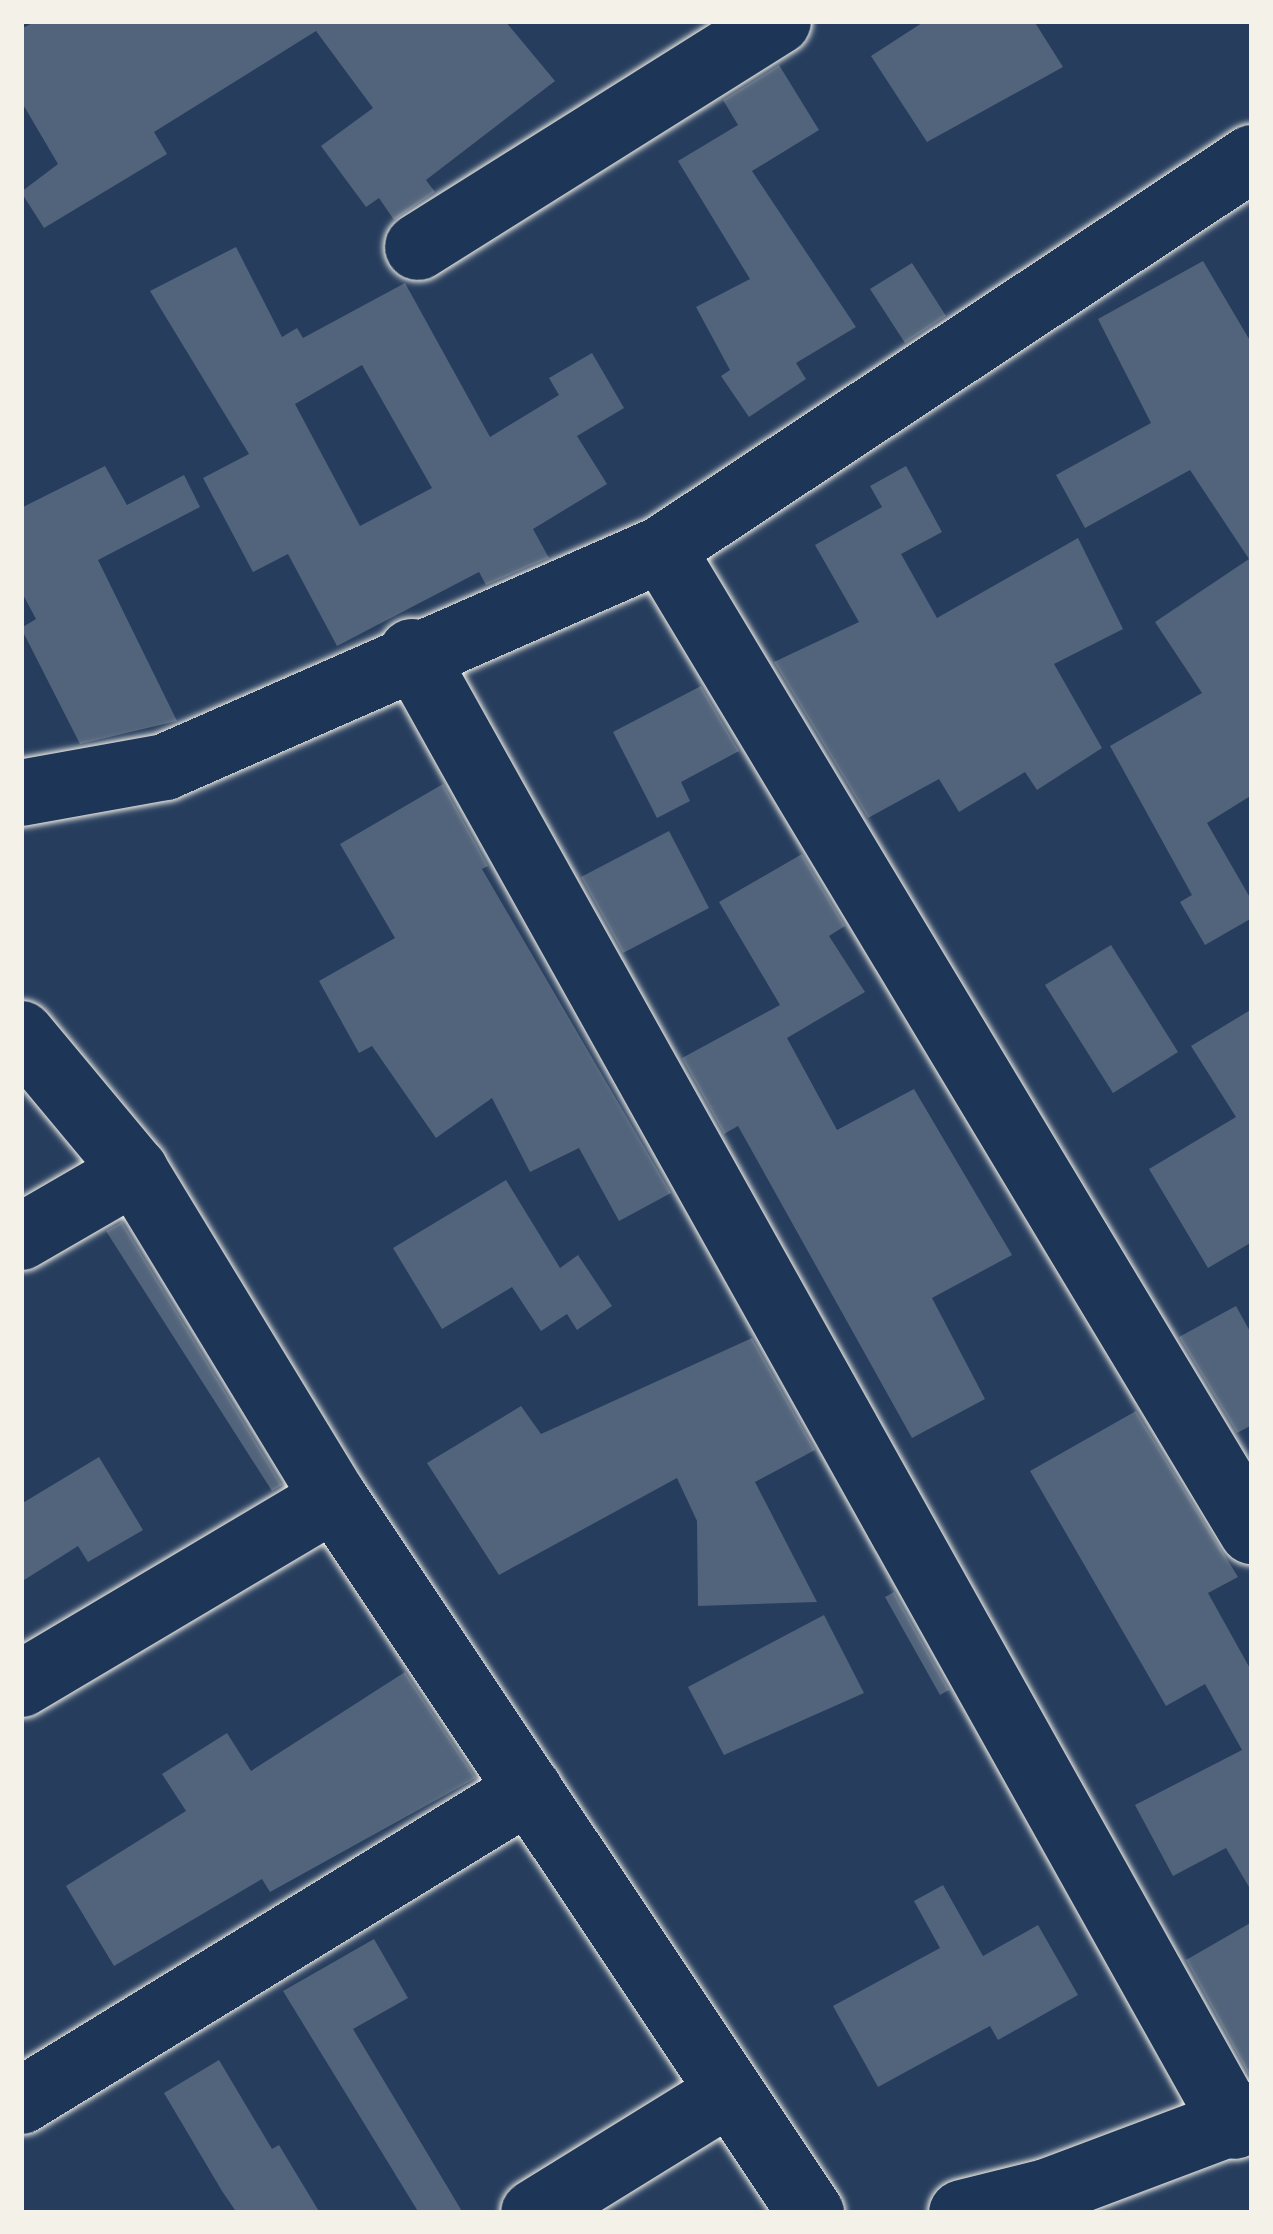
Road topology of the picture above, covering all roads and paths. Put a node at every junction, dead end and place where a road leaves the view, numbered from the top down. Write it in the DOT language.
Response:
graph roads {
  1 [pos="778,21"];
  2 [pos="1252,158"];
  3 [pos="418,247"];
  4 [pos="662,549"];
  5 [pos="412,652"];
  6 [pos="21,793"];
  7 [pos="21,1034"];
  8 [pos="135,1171"];
  9 [pos="21,1238"];
  10 [pos="334,1498"];
  11 [pos="1252,1532"];
  12 [pos="21,1684"];
  13 [pos="529,1790"];
  14 [pos="727,2094"];
  15 [pos="21,2101"];
  16 [pos="1244,2120"];
  17 [pos="534,2213"];
  18 [pos="811,2213"];
  19 [pos="962,2213"];
  1 -- 3 [label="street"];
  2 -- 4 [label="street"];
  4 -- 5 [label="street"];
  4 -- 11 [label="street"];
  5 -- 6 [label="street"];
  5 -- 16 [label="street"];
  7 -- 8 [label="street"];
  8 -- 9 [label="street"];
  8 -- 10 [label="street"];
  10 -- 12 [label="street"];
  10 -- 13 [label="street"];
  13 -- 14 [label="street"];
  13 -- 15 [label="street"];
  14 -- 17 [label="street"];
  14 -- 18 [label="street"];
  16 -- 19 [label="street"];
}
